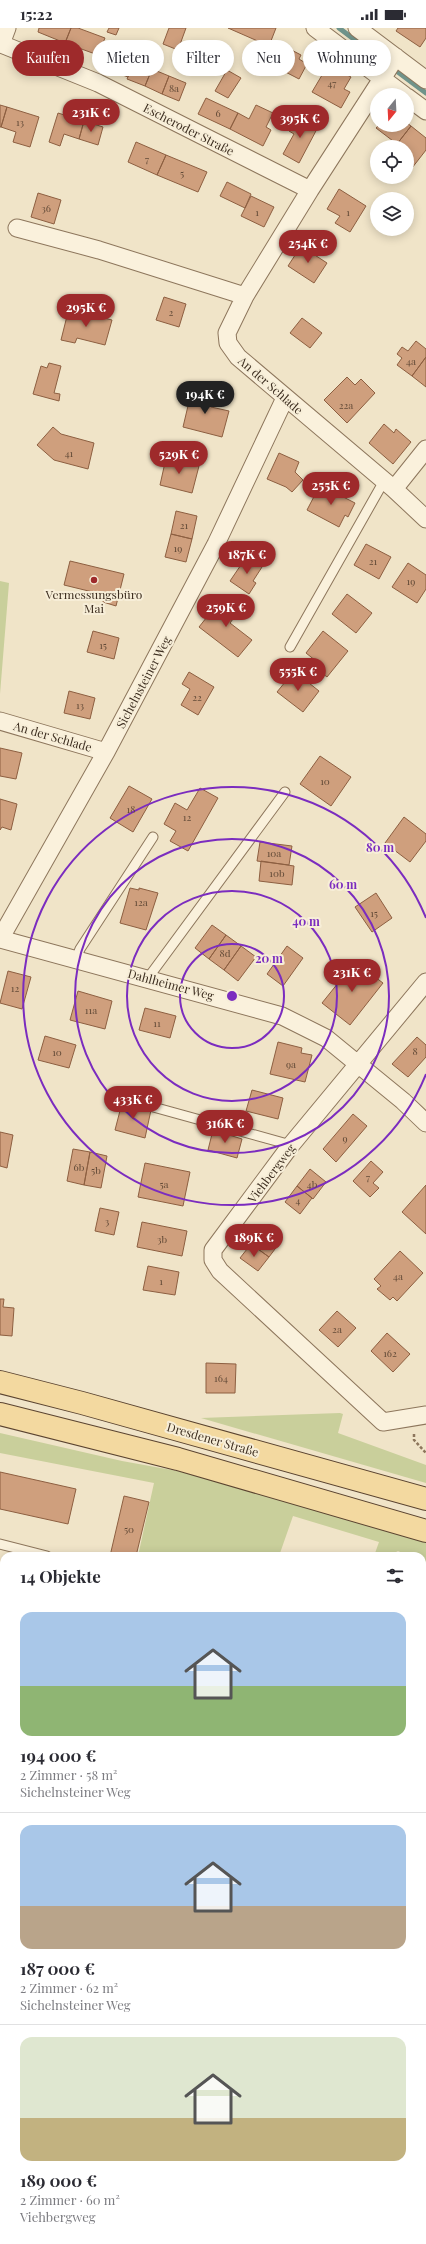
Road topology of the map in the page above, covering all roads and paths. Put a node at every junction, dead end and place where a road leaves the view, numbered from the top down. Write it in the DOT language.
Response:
graph roads {
  1 [pos="315,28"];
  2 [pos="357,28"];
  3 [pos="3,39"];
  4 [pos="338,40"];
  5 [pos="367,40"];
  6 [pos="391,68"];
  7 [pos="391,71"];
  8 [pos="383,76"];
  9 [pos="426,80"];
  10 [pos="400,88"];
  11 [pos="414,102"];
  12 [pos="426,111"];
  13 [pos="310,190"];
  14 [pos="17,228"];
  15 [pos="245,296"];
  16 [pos="285,398"];
  17 [pos="426,449"];
  18 [pos="389,485"];
  19 [pos="426,519"];
  20 [pos="290,647"];
  21 [pos="0,721"];
  22 [pos="106,752"];
  23 [pos="285,792"];
  24 [pos="153,837"];
  25 [pos="0,939"];
  26 [pos="76,959"];
  27 [pos="148,978"];
  28 [pos="426,982"];
  29 [pos="357,1066"];
  30 [pos="146,1105"];
  31 [pos="426,1123"];
  32 [pos="291,1145"];
  33 [pos="0,1382"];
  34 [pos="0,1414"];
  35 [pos="420,1416"];
  36 [pos="426,1453"];
  37 [pos="426,1499"];
  38 [pos="426,1531"];
  39 [pos="0,1544"];
  40 [pos="31,1552"];
  1 -- 4 [label="street"];
  2 -- 5 [label="street"];
  3 -- 13 [label="street, Escheroder Straße"];
  6 -- 9 [label="street"];
  7 -- 10 [label="street"];
  8 -- 13 [label="street"];
  11 -- 12 [label="street"];
  13 -- 15 [label="street"];
  14 -- 15 [label="street"];
  15 -- 16 [label="street, An der Schlade"];
  16 -- 18 [label="street, An der Schlade"];
  16 -- 22 [label="street, Sichelnsteiner Weg"];
  17 -- 18 [label="street"];
  18 -- 19 [label="street, An der Schlade"];
  18 -- 20 [label="lane"];
  21 -- 22 [label="street, An der Schlade"];
  22 -- 25 [label="street, Sichelnsteiner Weg"];
  23 -- 27 [label="lane"];
  24 -- 26 [label="lane"];
  25 -- 26 [label="street, Dahlheimer Weg"];
  26 -- 27 [label="street, Dahlheimer Weg"];
  27 -- 29 [label="street, Dahlheimer Weg"];
  28 -- 29 [label="street, Viehbergweg"];
  29 -- 31 [label="street, Dahlheimer Weg"];
  29 -- 32 [label="street, Viehbergweg"];
  30 -- 32 [label="lane"];
  32 -- 35 [label="street, Viehbergweg"];
  33 -- 37 [label="main road, Dresdener Straße"];
  34 -- 38 [label="main road"];
  35 -- 36 [label="path"];
  39 -- 40 [label="lane"];
}
